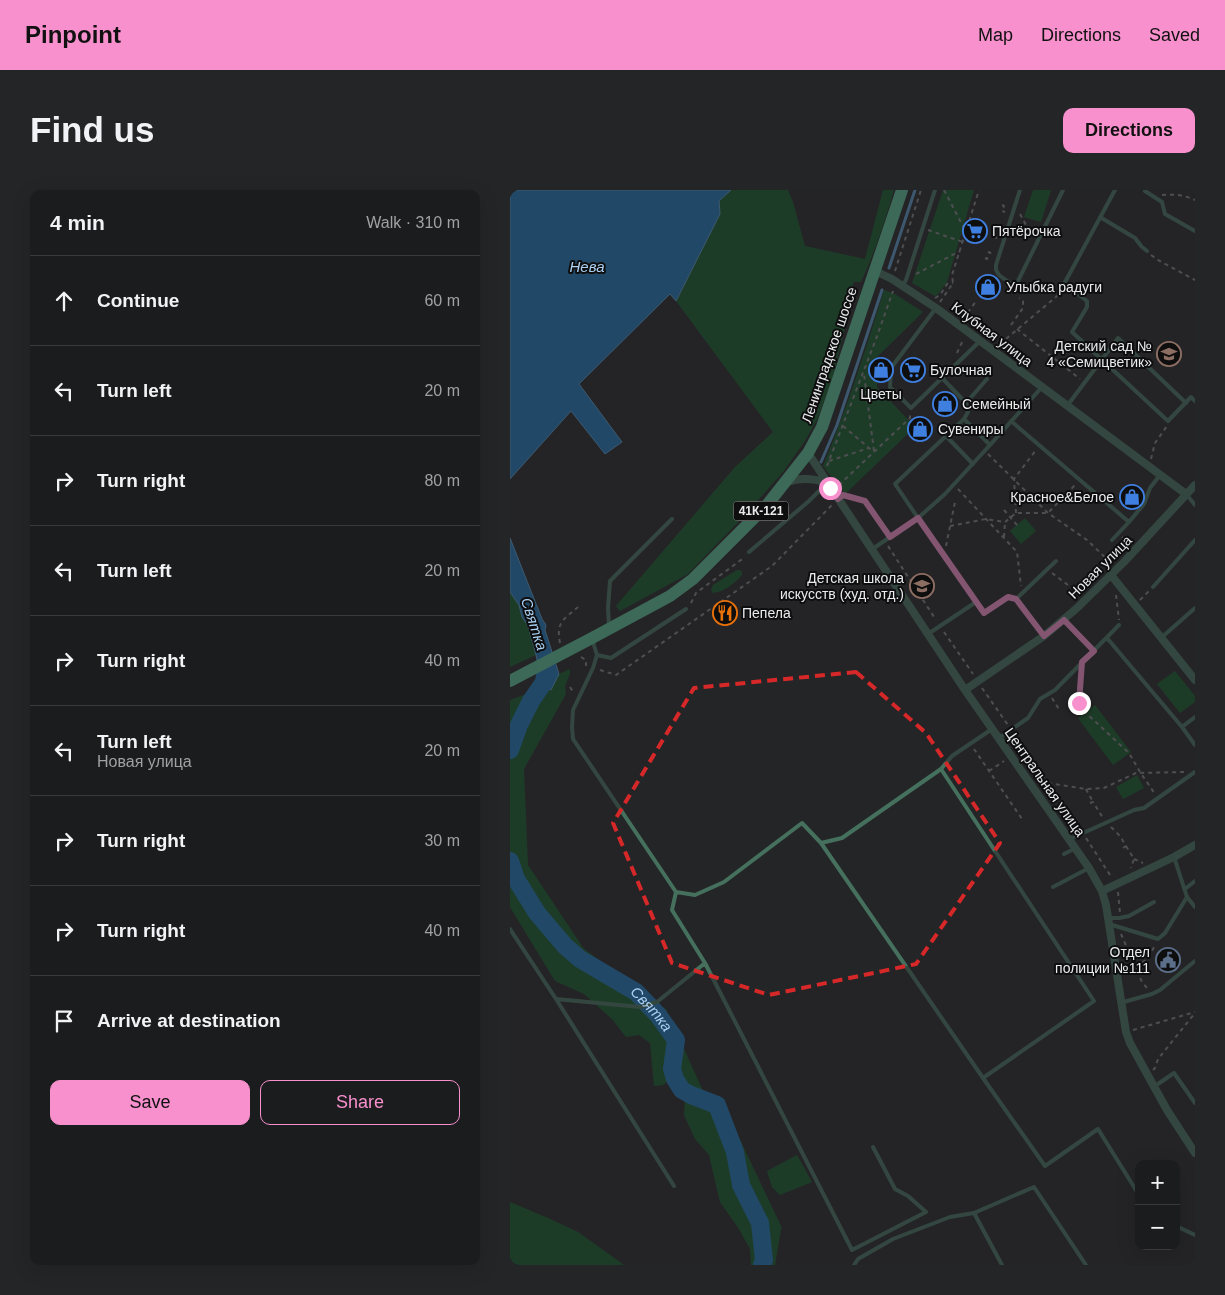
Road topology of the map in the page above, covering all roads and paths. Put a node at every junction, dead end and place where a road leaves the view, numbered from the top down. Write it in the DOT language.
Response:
graph roads {
  1 [pos="902,190"];
  2 [pos="921,190"];
  3 [pos="935,190"];
  4 [pos="944,190"];
  5 [pos="979,190"];
  6 [pos="1020,190"];
  7 [pos="1063,190"];
  8 [pos="1114,190"];
  9 [pos="1145,190"];
  10 [pos="1153,196"];
  11 [pos="1195,200"];
  12 [pos="1002,205"];
  13 [pos="1015,206"];
  14 [pos="1002,211"];
  15 [pos="1100,217"];
  16 [pos="928,230"];
  17 [pos="1195,231"];
  18 [pos="966,232"];
  19 [pos="993,232"];
  20 [pos="994,237"];
  21 [pos="963,242"];
  22 [pos="1036,245"];
  23 [pos="960,251"];
  24 [pos="989,252"];
  25 [pos="1147,252"];
  26 [pos="985,258"];
  27 [pos="916,266"];
  28 [pos="874,272"];
  29 [pos="894,272"];
  30 [pos="1195,280"];
  31 [pos="953,282"];
  32 [pos="902,286"];
  33 [pos="1068,286"];
  34 [pos="1015,288"];
  35 [pos="893,290"];
  36 [pos="1022,292"];
  37 [pos="932,298"];
  38 [pos="977,300"];
  39 [pos="936,308"];
  40 [pos="959,325"];
  41 [pos="1011,325"];
  42 [pos="1017,329"];
  43 [pos="980,341"];
  44 [pos="996,348"];
  45 [pos="1102,359"];
  46 [pos="863,371"];
  47 [pos="942,378"];
  48 [pos="987,379"];
  49 [pos="1084,383"];
  50 [pos="1042,387"];
  51 [pos="1195,401"];
  52 [pos="966,403"];
  53 [pos="1186,403"];
  54 [pos="1067,406"];
  55 [pos="910,408"];
  56 [pos="964,419"];
  57 [pos="1011,421"];
  58 [pos="1168,421"];
  59 [pos="843,426"];
  60 [pos="946,436"];
  61 [pos="990,445"];
  62 [pos="1039,445"];
  63 [pos="869,448"];
  64 [pos="874,451"];
  65 [pos="985,451"];
  66 [pos="808,454"];
  67 [pos="829,462"];
  68 [pos="973,464"];
  69 [pos="1151,468"];
  70 [pos="825,471"];
  71 [pos="1160,475"];
  72 [pos="1014,479"];
  73 [pos="1080,480"];
  74 [pos="784,483"];
  75 [pos="1195,484"];
  76 [pos="828,485"];
  77 [pos="954,485"];
  78 [pos="1186,494"];
  79 [pos="840,497"];
  80 [pos="955,502"];
  81 [pos="1195,505"];
  82 [pos="1004,510"];
  83 [pos="1016,513"];
  84 [pos="1048,513"];
  85 [pos="918,518"];
  86 [pos="1011,518"];
  87 [pos="672,519"];
  88 [pos="986,519"];
  89 [pos="1006,522"];
  90 [pos="1129,522"];
  91 [pos="1017,525"];
  92 [pos="950,526"];
  93 [pos="890,537"];
  94 [pos="1004,538"];
  95 [pos="1112,540"];
  96 [pos="1195,540"];
  97 [pos="884,541"];
  98 [pos="872,550"];
  99 [pos="749,552"];
  100 [pos="944,556"];
  101 [pos="1056,561"];
  102 [pos="1048,570"];
  103 [pos="1114,572"];
  104 [pos="1117,582"];
  105 [pos="1152,587"];
  106 [pos="1078,588"];
  107 [pos="1022,593"];
  108 [pos="1016,599"];
  109 [pos="976,602"];
  110 [pos="1135,605"];
  111 [pos="578,608"];
  112 [pos="1195,608"];
  113 [pos="686,609"];
  114 [pos="1064,620"];
  115 [pos="1119,625"];
  116 [pos="940,626"];
  117 [pos="610,628"];
  118 [pos="928,634"];
  119 [pos="1044,636"];
  120 [pos="592,638"];
  121 [pos="1107,638"];
  122 [pos="1161,638"];
  123 [pos="568,650"];
  124 [pos="1094,651"];
  125 [pos="597,655"];
  126 [pos="1082,662"];
  127 [pos="593,668"];
  128 [pos="1195,680"];
  129 [pos="510,681"];
  130 [pos="978,681"];
  131 [pos="965,690"];
  132 [pos="1049,694"];
  133 [pos="1060,711"];
  134 [pos="1195,717"];
  135 [pos="1182,727"];
  136 [pos="992,729"];
  137 [pos="1011,730"];
  138 [pos="999,738"];
  139 [pos="971,744"];
  140 [pos="1195,745"];
  141 [pos="1007,759"];
  142 [pos="941,769"];
  143 [pos="989,771"];
  144 [pos="1140,772"];
  145 [pos="1186,772"];
  146 [pos="1195,772"];
  147 [pos="1048,783"];
  148 [pos="1086,789"];
  149 [pos="1158,798"];
  150 [pos="1093,802"];
  151 [pos="1022,819"];
  152 [pos="1082,833"];
  153 [pos="1070,839"];
  154 [pos="821,844"];
  155 [pos="1195,845"];
  156 [pos="1126,846"];
  157 [pos="1076,848"];
  158 [pos="1064,854"];
  159 [pos="1174,857"];
  160 [pos="1134,859"];
  161 [pos="1146,863"];
  162 [pos="1089,868"];
  163 [pos="1131,870"];
  164 [pos="1113,880"];
  165 [pos="1195,881"];
  166 [pos="1052,888"];
  167 [pos="1185,889"];
  168 [pos="1102,891"];
  169 [pos="676,892"];
  170 [pos="1187,896"];
  171 [pos="1154,902"];
  172 [pos="1195,907"];
  173 [pos="1108,921"];
  174 [pos="510,929"];
  175 [pos="1158,939"];
  176 [pos="1195,961"];
  177 [pos="704,963"];
  178 [pos="1136,968"];
  179 [pos="556,999"];
  180 [pos="1120,1003"];
  181 [pos="1195,1013"];
  182 [pos="1143,1027"];
  183 [pos="1148,1075"];
  184 [pos="983,1078"];
  185 [pos="1154,1087"];
  186 [pos="1195,1103"];
  187 [pos="873,1148"];
  188 [pos="1195,1153"];
  189 [pos="674,1186"];
  190 [pos="1135,1189"];
  191 [pos="974,1213"];
  192 [pos="1180,1228"];
  193 [pos="1195,1235"];
  194 [pos="854,1265"];
  195 [pos="1002,1265"];
  196 [pos="1086,1265"];
  1 -- 28 [label="main road, Ленинградское шоссе / 41К-121"];
  2 -- 29 [label="path"];
  3 -- 32 [label="lane"];
  4 -- 18 [label="path"];
  5 -- 18 [label="path"];
  6 -- 13 [label="lane"];
  7 -- 22 [label="lane"];
  8 -- 15 [label="lane"];
  9 -- 10 [label="lane"];
  10 -- 11 [label="path"];
  10 -- 17 [label="lane"];
  12 -- 14 [label="path"];
  13 -- 22 [label="path"];
  13 -- 34 [label="lane"];
  15 -- 25 [label="lane"];
  15 -- 33 [label="lane"];
  16 -- 21 [label="path"];
  18 -- 21 [label="path"];
  19 -- 20 [label="path"];
  21 -- 23 [label="path"];
  22 -- 34 [label="lane"];
  23 -- 27 [label="path"];
  23 -- 31 [label="path"];
  24 -- 26 [label="path"];
  25 -- 30 [label="path"];
  28 -- 32 [label="street, Клубная улица"];
  28 -- 66 [label="main road, Ленинградское шоссе / 41К-121"];
  31 -- 37 [label="path"];
  31 -- 39 [label="path"];
  32 -- 39 [label="street, Клубная улица"];
  33 -- 42 [label="path"];
  33 -- 45 [label="lane"];
  34 -- 36 [label="lane"];
  34 -- 41 [label="path"];
  35 -- 46 [label="path"];
  38 -- 40 [label="path"];
  39 -- 40 [label="street, Клубная улица"];
  39 -- 55 [label="lane"];
  40 -- 43 [label="street, Клубная улица"];
  42 -- 44 [label="path"];
  42 -- 49 [label="path"];
  43 -- 47 [label="lane"];
  43 -- 50 [label="street, Клубная улица"];
  45 -- 49 [label="lane"];
  45 -- 53 [label="lane"];
  45 -- 58 [label="lane"];
  46 -- 59 [label="path"];
  46 -- 64 [label="path"];
  47 -- 52 [label="lane"];
  47 -- 55 [label="lane"];
  48 -- 52 [label="lane"];
  49 -- 54 [label="lane"];
  50 -- 54 [label="street, Клубная улица"];
  50 -- 57 [label="lane"];
  51 -- 53 [label="lane"];
  52 -- 56 [label="lane"];
  53 -- 58 [label="lane"];
  54 -- 69 [label="street, Клубная улица"];
  55 -- 64 [label="path"];
  56 -- 60 [label="lane"];
  56 -- 61 [label="lane"];
  57 -- 61 [label="lane"];
  57 -- 62 [label="lane"];
  58 -- 69 [label="path"];
  59 -- 63 [label="path"];
  59 -- 67 [label="path"];
  60 -- 68 [label="lane"];
  60 -- 85 [label="lane"];
  61 -- 65 [label="lane"];
  62 -- 72 [label="path"];
  62 -- 73 [label="lane"];
  63 -- 64 [label="path"];
  63 -- 67 [label="path"];
  64 -- 79 [label="path"];
  65 -- 68 [label="lane"];
  65 -- 72 [label="path"];
  66 -- 74 [label="main road, Ленинградское шоссе / 41К-121"];
  66 -- 76 [label="street, Центральная улица"];
  67 -- 70 [label="path"];
  68 -- 77 [label="lane"];
  69 -- 71 [label="street, Клубная улица"];
  71 -- 78 [label="street, Клубная улица"];
  71 -- 90 [label="lane"];
  72 -- 83 [label="path"];
  72 -- 84 [label="path"];
  73 -- 84 [label="path"];
  73 -- 90 [label="lane"];
  74 -- 76 [label="street"];
  74 -- 117 [label="main road, Ленинградское шоссе / 41К-121"];
  75 -- 78 [label="street, Новая улица"];
  76 -- 79 [label="street, Центральная улица"];
  76 -- 99 [label="lane"];
  77 -- 85 [label="lane"];
  77 -- 88 [label="path"];
  78 -- 81 [label="lane"];
  78 -- 103 [label="street, Новая улица"];
  79 -- 93 [label="path"];
  79 -- 98 [label="street, Центральная улица"];
  79 -- 127 [label="path"];
  80 -- 92 [label="path"];
  82 -- 86 [label="path"];
  83 -- 84 [label="path"];
  83 -- 86 [label="path"];
  84 -- 103 [label="path"];
  85 -- 93 [label="lane"];
  85 -- 100 [label="lane"];
  86 -- 89 [label="path"];
  86 -- 91 [label="path"];
  87 -- 117 [label="lane"];
  88 -- 89 [label="path"];
  88 -- 92 [label="path"];
  88 -- 94 [label="path"];
  89 -- 94 [label="path"];
  90 -- 95 [label="lane"];
  92 -- 100 [label="path"];
  93 -- 97 [label="lane"];
  94 -- 107 [label="path"];
  96 -- 105 [label="lane"];
  97 -- 98 [label="lane"];
  97 -- 116 [label="path"];
  98 -- 118 [label="street, Центральная улица"];
  99 -- 113 [label="path"];
  100 -- 109 [label="lane"];
  101 -- 102 [label="lane"];
  102 -- 106 [label="path"];
  102 -- 107 [label="lane"];
  103 -- 104 [label="street"];
  103 -- 114 [label="street, Новая улица"];
  104 -- 110 [label="street"];
  104 -- 115 [label="path"];
  105 -- 110 [label="path"];
  107 -- 108 [label="lane"];
  108 -- 109 [label="lane"];
  108 -- 119 [label="lane"];
  109 -- 116 [label="lane"];
  110 -- 122 [label="street"];
  111 -- 123 [label="path"];
  112 -- 122 [label="lane"];
  113 -- 125 [label="lane"];
  114 -- 119 [label="street, Новая улица"];
  114 -- 124 [label="lane"];
  115 -- 121 [label="lane"];
  116 -- 118 [label="lane"];
  116 -- 130 [label="path"];
  117 -- 120 [label="main road, Ленинградское шоссе / 41К-121"];
  118 -- 131 [label="street, Центральная улица"];
  119 -- 130 [label="street, Новая улица"];
  120 -- 123 [label="main road, Ленинградское шоссе / 41К-121"];
  120 -- 125 [label="lane"];
  121 -- 124 [label="lane"];
  121 -- 135 [label="lane"];
  122 -- 128 [label="street"];
  123 -- 127 [label="path"];
  123 -- 129 [label="main road, Ленинградское шоссе / 41К-121"];
  124 -- 126 [label="lane"];
  125 -- 127 [label="lane"];
  126 -- 132 [label="lane"];
  126 -- 144 [label="path"];
  127 -- 169 [label="lane"];
  130 -- 131 [label="street, Новая улица"];
  130 -- 137 [label="path"];
  131 -- 136 [label="street, Центральная улица"];
  132 -- 133 [label="path"];
  132 -- 137 [label="lane"];
  134 -- 135 [label="lane"];
  135 -- 140 [label="lane"];
  136 -- 138 [label="street, Центральная улица"];
  136 -- 139 [label="lane"];
  137 -- 138 [label="lane"];
  137 -- 147 [label="path"];
  138 -- 153 [label="street, Центральная улица"];
  139 -- 142 [label="lane"];
  139 -- 143 [label="path"];
  141 -- 143 [label="path"];
  142 -- 154 [label="lane"];
  142 -- 184 [label="lane"];
  143 -- 151 [label="path"];
  144 -- 145 [label="path"];
  144 -- 148 [label="path"];
  144 -- 149 [label="path"];
  146 -- 149 [label="lane"];
  147 -- 148 [label="path"];
  147 -- 152 [label="path"];
  148 -- 150 [label="path"];
  149 -- 152 [label="lane"];
  152 -- 153 [label="lane"];
  152 -- 164 [label="path"];
  153 -- 157 [label="street, Центральная улица"];
  154 -- 169 [label="lane"];
  154 -- 184 [label="lane"];
  155 -- 159 [label="street"];
  156 -- 160 [label="path"];
  157 -- 158 [label="lane"];
  157 -- 162 [label="street, Центральная улица"];
  159 -- 167 [label="lane"];
  159 -- 168 [label="street"];
  160 -- 161 [label="path"];
  160 -- 163 [label="path"];
  162 -- 166 [label="lane"];
  162 -- 168 [label="street, Центральная улица"];
  165 -- 167 [label="lane"];
  167 -- 170 [label="lane"];
  168 -- 173 [label="street, Центральная улица"];
  169 -- 177 [label="lane"];
  170 -- 172 [label="lane"];
  170 -- 175 [label="lane"];
  171 -- 173 [label="lane"];
  173 -- 175 [label="lane"];
  173 -- 180 [label="street, Центральная улица"];
  174 -- 179 [label="lane"];
  175 -- 178 [label="path"];
  176 -- 180 [label="lane"];
  177 -- 179 [label="lane"];
  177 -- 187 [label="lane"];
  179 -- 189 [label="lane"];
  180 -- 183 [label="street, Центральная улица"];
  181 -- 182 [label="path"];
  181 -- 183 [label="path"];
  183 -- 185 [label="street, Центральная улица"];
  184 -- 190 [label="lane"];
  185 -- 186 [label="lane"];
  185 -- 188 [label="street, Центральная улица"];
  191 -- 194 [label="lane"];
  191 -- 195 [label="lane"];
  191 -- 196 [label="lane"];
  192 -- 193 [label="lane"];
}
